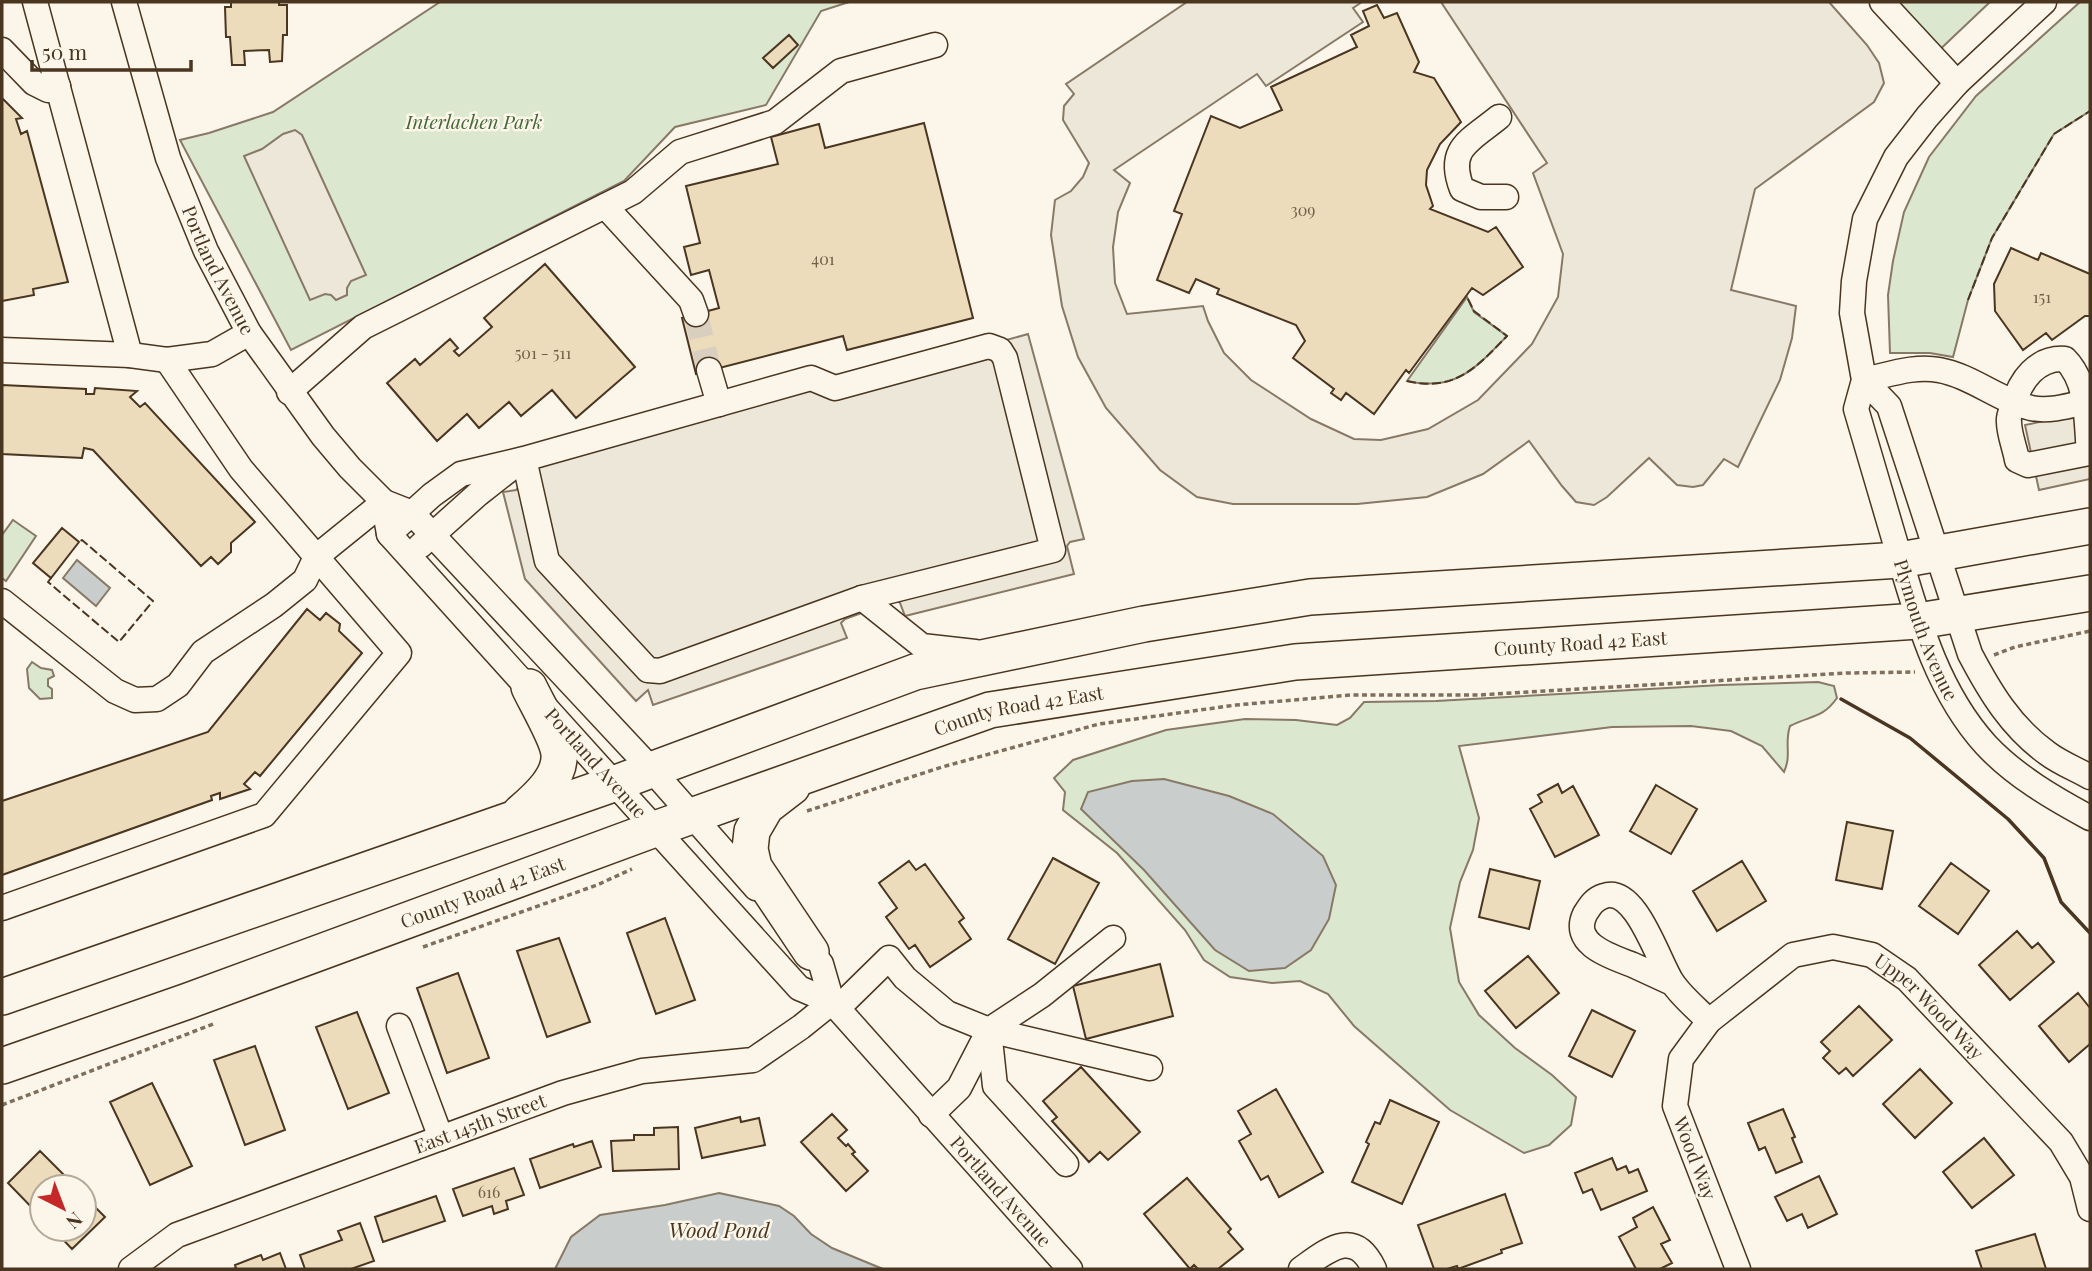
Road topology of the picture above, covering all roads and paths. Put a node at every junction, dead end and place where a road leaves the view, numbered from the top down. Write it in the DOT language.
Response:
graph roads {
  1 [pos="35,2"];
  2 [pos="124,2"];
  3 [pos="1882,2"];
  4 [pos="2044,2"];
  5 [pos="935,45"];
  6 [pos="2,50"];
  7 [pos="1957,83"];
  8 [pos="58,86"];
  9 [pos="1499,117"];
  10 [pos="1506,197"];
  11 [pos="605,206"];
  12 [pos="696,314"];
  13 [pos="249,333"];
  14 [pos="2,350"];
  15 [pos="130,355"];
  16 [pos="167,360"];
  17 [pos="709,370"];
  18 [pos="1864,380"];
  19 [pos="289,392"];
  20 [pos="2014,401"];
  21 [pos="2087,402"];
  22 [pos="719,404"];
  23 [pos="2090,453"];
  24 [pos="524,459"];
  25 [pos="384,502"];
  26 [pos="412,513"];
  27 [pos="2090,526"];
  28 [pos="389,534"];
  29 [pos="432,535"];
  30 [pos="1937,554"];
  31 [pos="410,556"];
  32 [pos="316,557"];
  33 [pos="1900,560"];
  34 [pos="2090,593"];
  35 [pos="862,598"];
  36 [pos="2,601"];
  37 [pos="1957,616"];
  38 [pos="1918,621"];
  39 [pos="2090,631"];
  40 [pos="997,655"];
  41 [pos="1974,662"];
  42 [pos="1937,668"];
  43 [pos="529,687"];
  44 [pos="652,771"];
  45 [pos="815,773"];
  46 [pos="2090,777"];
  47 [pos="616,783"];
  48 [pos="804,813"];
  49 [pos="692,816"];
  50 [pos="2090,818"];
  51 [pos="510,820"];
  52 [pos="655,829"];
  53 [pos="640,866"];
  54 [pos="2,908"];
  55 [pos="1113,939"];
  56 [pos="418,948"];
  57 [pos="811,952"];
  58 [pos="1672,983"];
  59 [pos="2,998"];
  60 [pos="835,1005"];
  61 [pos="225,1020"];
  62 [pos="1709,1021"];
  63 [pos="399,1026"];
  64 [pos="989,1030"];
  65 [pos="2,1066"];
  66 [pos="1150,1069"];
  67 [pos="2,1105"];
  68 [pos="931,1115"];
  69 [pos="441,1138"];
  70 [pos="1066,1164"];
  71 [pos="2090,1209"];
  72 [pos="131,1269"];
  73 [pos="1070,1269"];
  74 [pos="1301,1269"];
  75 [pos="1374,1269"];
  76 [pos="1738,1269"];
  1 -- 8 [label="street"];
  2 -- 13 [label="street, Portland Avenue"];
  3 -- 7 [label="street"];
  4 -- 7 [label="street, Plymouth Avenue"];
  5 -- 11 [label="street"];
  6 -- 8 [label="street"];
  7 -- 18 [label="street, Plymouth Avenue"];
  8 -- 15 [label="street"];
  9 -- 10 [label="street"];
  11 -- 12 [label="street"];
  11 -- 19 [label="street"];
  13 -- 16 [label="street"];
  13 -- 19 [label="street, Portland Avenue"];
  14 -- 15 [label="street"];
  15 -- 16 [label="street"];
  16 -- 32 [label="street"];
  17 -- 22 [label="street"];
  18 -- 20 [label="street"];
  18 -- 30 [label="street, Plymouth Avenue"];
  18 -- 33 [label="street, Plymouth Avenue"];
  19 -- 25 [label="street, Portland Avenue"];
  20 -- 21 [label="street"];
  20 -- 21 [label="street"];
  20 -- 23 [label="street"];
  21 -- 23 [label="street"];
  22 -- 24 [label="street"];
  22 -- 35 [label="street"];
  24 -- 26 [label="street"];
  24 -- 29 [label="street"];
  24 -- 35 [label="street"];
  25 -- 26 [label="street, Portland Avenue"];
  25 -- 28 [label="street"];
  25 -- 32 [label="street"];
  26 -- 28 [label="street"];
  26 -- 29 [label="street, Portland Avenue"];
  27 -- 30 [label="highway"];
  28 -- 31 [label="street, Portland Avenue"];
  29 -- 31 [label="street"];
  29 -- 44 [label="street, Portland Avenue"];
  30 -- 33 [label="highway"];
  30 -- 37 [label="street, Plymouth Avenue"];
  31 -- 43 [label="street, Portland Avenue"];
  32 -- 36 [label="street"];
  32 -- 54 [label="street"];
  33 -- 38 [label="street, Plymouth Avenue"];
  33 -- 40 [label="highway"];
  34 -- 37 [label="highway, County Road 42 East"];
  35 -- 40 [label="street"];
  37 -- 38 [label="highway, County Road 42 East"];
  37 -- 41 [label="street, Plymouth Avenue"];
  38 -- 42 [label="street, Plymouth Avenue"];
  38 -- 45 [label="highway, County Road 42 East"];
  39 -- 41 [label="path"];
  40 -- 44 [label="highway"];
  41 -- 46 [label="street, Plymouth Avenue"];
  42 -- 48 [label="path"];
  42 -- 50 [label="street, Plymouth Avenue"];
  43 -- 47 [label="street, Portland Avenue"];
  43 -- 51 [label="highway"];
  44 -- 47 [label="highway"];
  44 -- 49 [label="street, Portland Avenue"];
  45 -- 49 [label="highway, County Road 42 East"];
  45 -- 57 [label="highway"];
  47 -- 51 [label="highway"];
  47 -- 52 [label="street, Portland Avenue"];
  49 -- 52 [label="highway, County Road 42 East"];
  49 -- 57 [label="street, Portland Avenue"];
  51 -- 59 [label="highway"];
  52 -- 60 [label="street, Portland Avenue"];
  52 -- 65 [label="highway, County Road 42 East"];
  53 -- 56 [label="path"];
  55 -- 64 [label="street"];
  57 -- 60 [label="street, Portland Avenue"];
  58 -- 62 [label="street"];
  60 -- 64 [label="street, East 145th Street"];
  60 -- 68 [label="street, Portland Avenue"];
  60 -- 69 [label="street, East 145th Street"];
  61 -- 67 [label="path"];
  62 -- 71 [label="street, Upper Wood Way"];
  62 -- 76 [label="street, Wood Way"];
  63 -- 69 [label="street"];
  64 -- 66 [label="street"];
  64 -- 68 [label="street"];
  64 -- 70 [label="street"];
  68 -- 73 [label="street, Portland Avenue"];
  69 -- 72 [label="street, East 145th Street"];
  74 -- 75 [label="street"];
}
